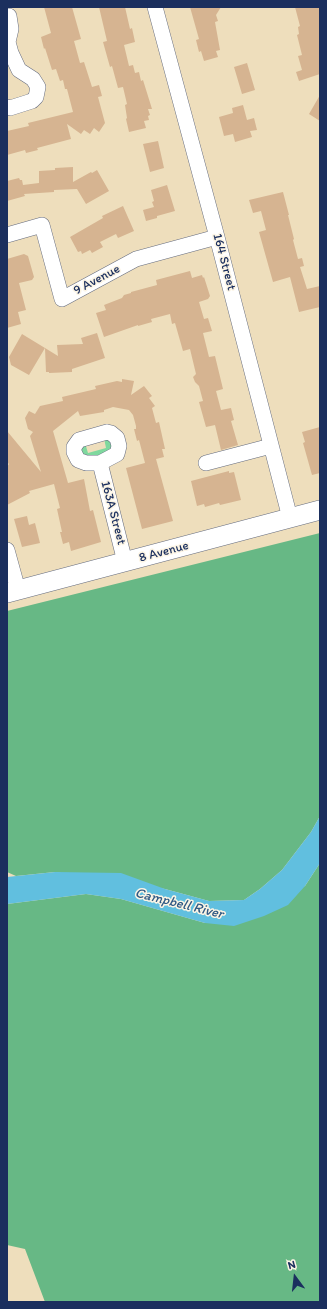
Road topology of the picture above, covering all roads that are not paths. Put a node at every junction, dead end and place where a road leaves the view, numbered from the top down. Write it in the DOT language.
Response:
graph roads {
  1 [pos="155,7"];
  2 [pos="9,16"];
  3 [pos="9,53"];
  4 [pos="7,107"];
  5 [pos="7,235"];
  6 [pos="217,237"];
  7 [pos="271,446"];
  8 [pos="100,463"];
  9 [pos="206,463"];
  10 [pos="320,510"];
  11 [pos="290,518"];
  12 [pos="7,550"];
  13 [pos="125,562"];
  14 [pos="12,591"];
  1 -- 6 [label="street, 164 Street"];
  2 -- 3 [label="street"];
  3 -- 4 [label="street"];
  5 -- 6 [label="street, 9 Avenue"];
  6 -- 7 [label="street, 164 Street"];
  7 -- 9 [label="street"];
  7 -- 11 [label="street, 164 Street"];
  8 -- 13 [label="street, 163A Street"];
  10 -- 11 [label="main road, 8 Avenue"];
  11 -- 13 [label="main road, 8 Avenue"];
  12 -- 14 [label="street"];
  13 -- 14 [label="main road, 8 Avenue"];
}
